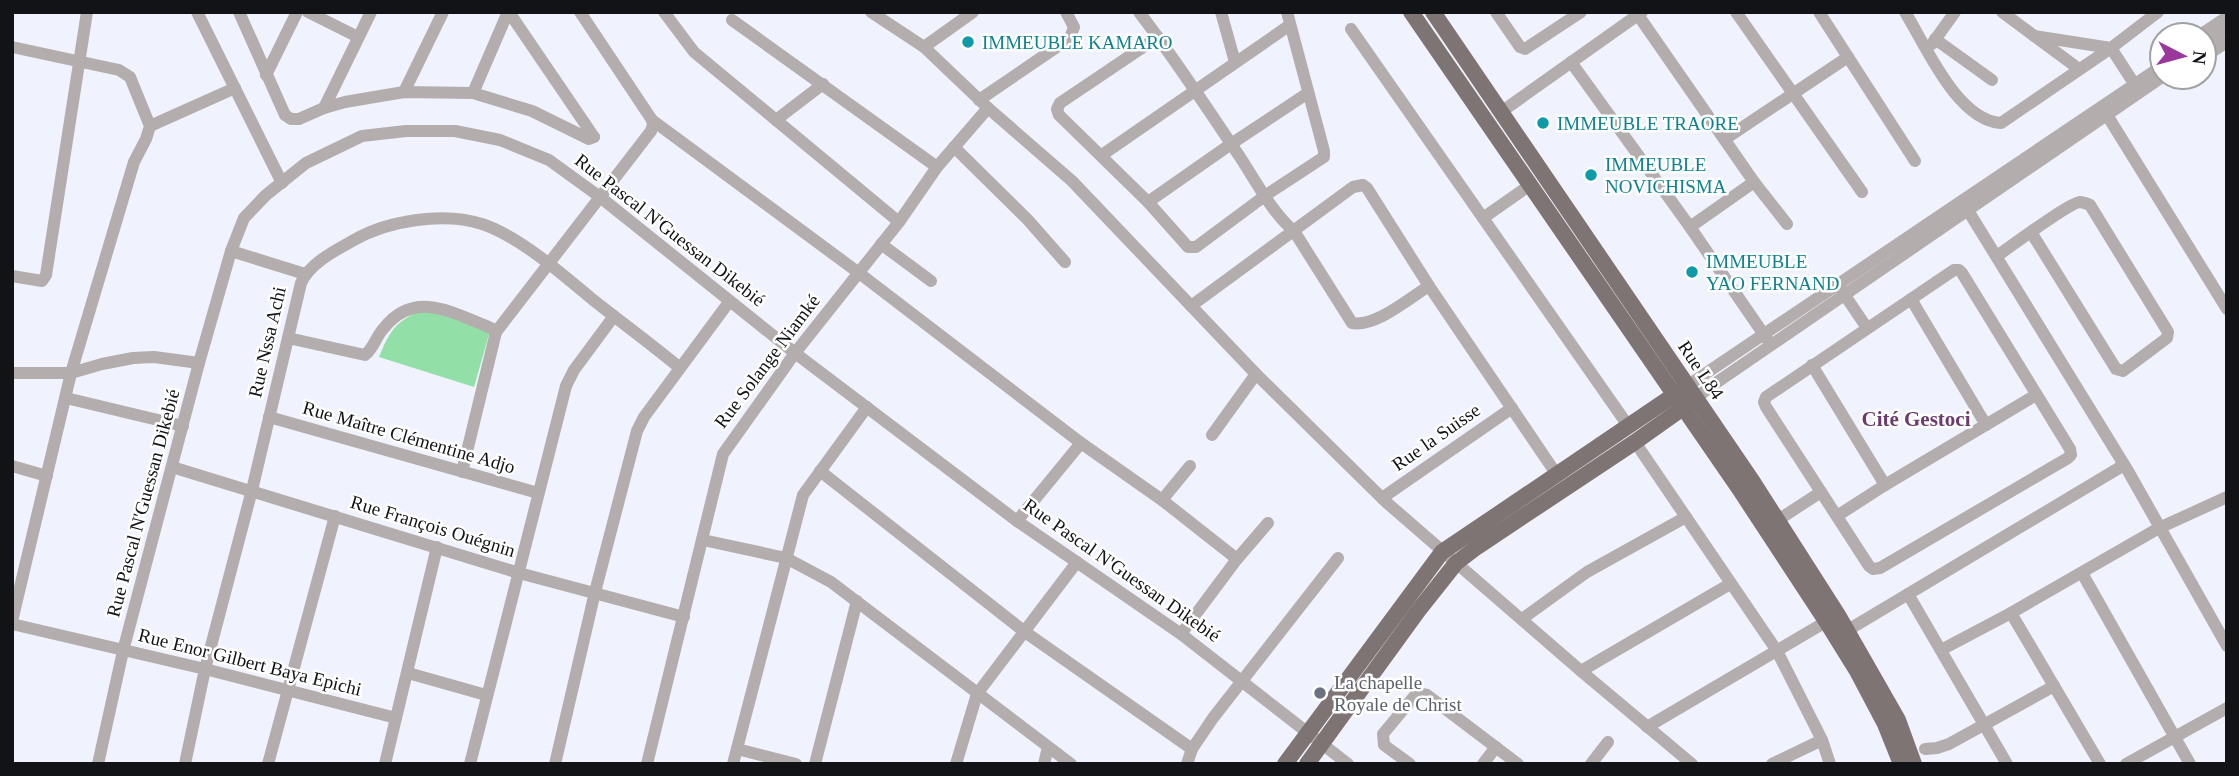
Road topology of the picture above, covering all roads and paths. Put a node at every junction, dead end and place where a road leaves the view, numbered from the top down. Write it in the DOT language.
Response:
graph roads {
  1 [pos="87,12"];
  2 [pos="197,12"];
  3 [pos="239,12"];
  4 [pos="297,12"];
  5 [pos="308,12"];
  6 [pos="371,12"];
  7 [pos="443,12"];
  8 [pos="509,12"];
  9 [pos="580,12"];
  10 [pos="664,12"];
  11 [pos="973,12"];
  12 [pos="1066,12"];
  13 [pos="1139,12"];
  14 [pos="1221,12"];
  15 [pos="1411,12"];
  16 [pos="1433,12"];
  17 [pos="1496,12"];
  18 [pos="1581,12"];
  19 [pos="1736,12"];
  20 [pos="1819,12"];
  21 [pos="1905,12"];
  22 [pos="1955,12"];
  23 [pos="2002,12"];
  24 [pos="2158,12"];
  25 [pos="880,14"];
  26 [pos="1640,14"];
  27 [pos="1289,19"];
  28 [pos="732,20"];
  29 [pos="1351,29"];
  30 [pos="2034,36"];
  31 [pos="358,37"];
  32 [pos="1158,37"];
  33 [pos="1931,45"];
  34 [pos="12,47"];
  35 [pos="924,47"];
  36 [pos="2111,48"];
  37 [pos="1847,57"];
  38 [pos="80,61"];
  39 [pos="1235,62"];
  40 [pos="1571,62"];
  41 [pos="2079,69"];
  42 [pos="266,75"];
  43 [pos="2148,76"];
  44 [pos="1992,80"];
  45 [pos="823,84"];
  46 [pos="2135,85"];
  47 [pos="2148,87"];
  48 [pos="235,88"];
  49 [pos="1195,89"];
  50 [pos="1486,90"];
  51 [pos="404,92"];
  52 [pos="473,93"];
  53 [pos="1307,93"];
  54 [pos="1791,93"];
  55 [pos="1471,101"];
  56 [pos="984,104"];
  57 [pos="324,108"];
  58 [pos="1501,113"];
  59 [pos="2107,115"];
  60 [pos="652,120"];
  61 [pos="776,120"];
  62 [pos="150,125"];
  63 [pos="1725,139"];
  64 [pos="1231,144"];
  65 [pos="954,147"];
  66 [pos="1102,155"];
  67 [pos="1915,160"];
  68 [pos="937,167"];
  69 [pos="1754,182"];
  70 [pos="282,183"];
  71 [pos="1530,185"];
  72 [pos="1862,192"];
  73 [pos="1266,195"];
  74 [pos="600,197"];
  75 [pos="1148,202"];
  76 [pos="1965,206"];
  77 [pos="1483,218"];
  78 [pos="899,222"];
  79 [pos="1787,224"];
  80 [pos="1690,227"];
  81 [pos="1294,231"];
  82 [pos="2031,233"];
  83 [pos="881,244"];
  84 [pos="231,251"];
  85 [pos="1997,256"];
  86 [pos="1065,262"];
  87 [pos="548,264"];
  88 [pos="859,273"];
  89 [pos="305,274"];
  90 [pos="12,276"];
  91 [pos="931,281"];
  92 [pos="1429,286"];
  93 [pos="1841,290"];
  94 [pos="1911,299"];
  95 [pos="729,302"];
  96 [pos="1191,306"];
  97 [pos="2227,309"];
  98 [pos="614,316"];
  99 [pos="1867,328"];
  100 [pos="496,332"];
  101 [pos="288,338"];
  102 [pos="1768,340"];
  103 [pos="795,353"];
  104 [pos="199,362"];
  105 [pos="1812,365"];
  106 [pos="680,368"];
  107 [pos="12,373"];
  108 [pos="71,373"];
  109 [pos="1256,374"];
  110 [pos="2035,395"];
  111 [pos="1685,397"];
  112 [pos="66,398"];
  113 [pos="867,407"];
  114 [pos="1512,408"];
  115 [pos="269,417"];
  116 [pos="1986,425"];
  117 [pos="183,426"];
  118 [pos="1632,434"];
  119 [pos="1212,435"];
  120 [pos="1081,443"];
  121 [pos="2124,465"];
  122 [pos="12,466"];
  123 [pos="1190,466"];
  124 [pos="172,467"];
  125 [pos="462,471"];
  126 [pos="820,471"];
  127 [pos="1557,475"];
  128 [pos="47,476"];
  129 [pos="1885,485"];
  130 [pos="252,490"];
  131 [pos="1821,492"];
  132 [pos="538,493"];
  133 [pos="2227,497"];
  134 [pos="1382,498"];
  135 [pos="1162,500"];
  136 [pos="334,516"];
  137 [pos="1837,516"];
  138 [pos="1686,517"];
  139 [pos="1778,520"];
  140 [pos="1017,521"];
  141 [pos="1268,523"];
  142 [pos="2159,528"];
  143 [pos="704,540"];
  144 [pos="437,547"];
  145 [pos="1442,552"];
  146 [pos="786,558"];
  147 [pos="1338,558"];
  148 [pos="1237,559"];
  149 [pos="1077,562"];
  150 [pos="1456,564"];
  151 [pos="519,573"];
  152 [pos="2082,573"];
  153 [pos="1730,584"];
  154 [pos="595,592"];
  155 [pos="1908,594"];
  156 [pos="857,601"];
  157 [pos="2011,613"];
  158 [pos="684,617"];
  159 [pos="1832,618"];
  160 [pos="1521,620"];
  161 [pos="12,622"];
  162 [pos="1848,630"];
  163 [pos="1024,632"];
  164 [pos="1181,634"];
  165 [pos="2227,646"];
  166 [pos="1941,650"];
  167 [pos="123,651"];
  168 [pos="1777,651"];
  169 [pos="205,669"];
  170 [pos="1581,671"];
  171 [pos="408,673"];
  172 [pos="1243,681"];
  173 [pos="2054,687"];
  174 [pos="288,692"];
  175 [pos="977,694"];
  176 [pos="486,695"];
  177 [pos="2227,708"];
  178 [pos="396,718"];
  179 [pos="1986,725"];
  180 [pos="1647,727"];
  181 [pos="2174,736"];
  182 [pos="1316,738"];
  183 [pos="1822,740"];
  184 [pos="1608,742"];
  185 [pos="1048,747"];
  186 [pos="1496,747"];
  187 [pos="737,749"];
  188 [pos="1192,749"];
  189 [pos="1925,749"];
  190 [pos="98,764"];
  191 [pos="185,764"];
  192 [pos="268,764"];
  193 [pos="385,764"];
  194 [pos="470,764"];
  195 [pos="555,764"];
  196 [pos="647,764"];
  197 [pos="733,764"];
  198 [pos="796,764"];
  199 [pos="816,764"];
  200 [pos="956,764"];
  201 [pos="1044,764"];
  202 [pos="1071,764"];
  203 [pos="1187,764"];
  204 [pos="1285,764"];
  205 [pos="1307,764"];
  206 [pos="1348,764"];
  207 [pos="1410,764"];
  208 [pos="1483,764"];
  209 [pos="1518,764"];
  210 [pos="1591,764"];
  211 [pos="1692,764"];
  212 [pos="1772,764"];
  213 [pos="1830,764"];
  214 [pos="1901,764"];
  215 [pos="1914,764"];
  216 [pos="2007,764"];
  217 [pos="2100,764"];
  218 [pos="2126,764"];
  219 [pos="2190,764"];
  1 -- 38 [label="street"];
  2 -- 48 [label="street"];
  3 -- 42 [label="street"];
  4 -- 42 [label="street"];
  5 -- 31 [label="street"];
  6 -- 31 [label="street"];
  7 -- 51 [label="street"];
  8 -- 52 [label="street"];
  8 -- 52 [label="street"];
  9 -- 60 [label="street"];
  10 -- 61 [label="street"];
  11 -- 35 [label="street"];
  12 -- 56 [label="street, Rue Solange Niamké"];
  13 -- 32 [label="street"];
  14 -- 39 [label="street"];
  15 -- 55 [label="main road, Rue L84"];
  16 -- 50 [label="main road, Rue L84"];
  17 -- 18 [label="street"];
  19 -- 54 [label="street"];
  20 -- 37 [label="street"];
  21 -- 33 [label="street"];
  22 -- 33 [label="street"];
  23 -- 30 [label="street"];
  24 -- 36 [label="street"];
  25 -- 35 [label="street"];
  26 -- 40 [label="street"];
  26 -- 63 [label="street"];
  27 -- 39 [label="street"];
  27 -- 53 [label="street"];
  28 -- 45 [label="street"];
  29 -- 77 [label="street"];
  30 -- 36 [label="street"];
  30 -- 41 [label="street"];
  31 -- 57 [label="street"];
  32 -- 49 [label="street"];
  32 -- 66 [label="street"];
  33 -- 41 [label="street"];
  33 -- 44 [label="street"];
  34 -- 38 [label="street"];
  35 -- 56 [label="street"];
  36 -- 41 [label="street"];
  36 -- 46 [label="street"];
  37 -- 54 [label="street"];
  37 -- 67 [label="street"];
  38 -- 62 [label="street"];
  38 -- 90 [label="street"];
  39 -- 49 [label="street"];
  40 -- 58 [label="street"];
  40 -- 80 [label="street"];
  42 -- 57 [label="street"];
  43 -- 46 [label="street"];
  45 -- 61 [label="street"];
  45 -- 68 [label="street"];
  46 -- 76 [label="street"];
  47 -- 59 [label="street"];
  48 -- 62 [label="street"];
  48 -- 70 [label="street"];
  49 -- 64 [label="street"];
  49 -- 66 [label="street"];
  50 -- 55 [label="main road"];
  50 -- 58 [label="main road, Rue L84"];
  51 -- 52 [label="street"];
  51 -- 57 [label="street"];
  53 -- 64 [label="street"];
  53 -- 73 [label="street"];
  54 -- 63 [label="street"];
  54 -- 72 [label="street"];
  55 -- 71 [label="main road, Rue L84"];
  56 -- 65 [label="street, Rue Solange Niamké"];
  56 -- 96 [label="street"];
  58 -- 111 [label="main road, Rue L84"];
  59 -- 76 [label="street"];
  59 -- 97 [label="street"];
  60 -- 74 [label="street"];
  60 -- 88 [label="street"];
  61 -- 78 [label="street"];
  62 -- 108 [label="street"];
  63 -- 69 [label="street"];
  64 -- 73 [label="street"];
  64 -- 75 [label="street"];
  65 -- 68 [label="street, Rue Solange Niamké"];
  65 -- 86 [label="street"];
  66 -- 75 [label="street"];
  68 -- 78 [label="street, Rue Solange Niamké"];
  69 -- 79 [label="street"];
  69 -- 80 [label="street"];
  70 -- 74 [label="street, Rue Pascal N'Guessan Dikebié"];
  70 -- 84 [label="street, Rue Pascal N'Guessan Dikebié"];
  71 -- 77 [label="street"];
  71 -- 111 [label="main road, Rue L84"];
  73 -- 75 [label="street"];
  73 -- 81 [label="street"];
  74 -- 87 [label="street"];
  74 -- 95 [label="street, Rue Pascal N'Guessan Dikebié"];
  76 -- 85 [label="street"];
  76 -- 93 [label="street"];
  77 -- 118 [label="street"];
  78 -- 83 [label="street, Rue Solange Niamké"];
  80 -- 102 [label="street"];
  81 -- 92 [label="street"];
  81 -- 92 [label="street"];
  81 -- 96 [label="street"];
  82 -- 82 [label="street"];
  82 -- 85 [label="street"];
  83 -- 88 [label="street, Rue Solange Niamké"];
  83 -- 91 [label="street"];
  84 -- 89 [label="street"];
  84 -- 104 [label="street, Rue Pascal N'Guessan Dikebié"];
  85 -- 121 [label="street"];
  87 -- 89 [label="street, Rue Nssa Achi"];
  87 -- 98 [label="street, Rue Nssa Achi"];
  87 -- 100 [label="street"];
  88 -- 103 [label="street, Rue Solange Niamké"];
  88 -- 120 [label="street"];
  89 -- 101 [label="street, Rue Nssa Achi"];
  92 -- 114 [label="street"];
  93 -- 99 [label="street"];
  93 -- 102 [label="street"];
  94 -- 99 [label="street"];
  94 -- 110 [label="street"];
  94 -- 116 [label="street"];
  95 -- 103 [label="street, Rue Pascal N'Guessan Dikebié"];
  95 -- 106 [label="street"];
  96 -- 109 [label="street"];
  98 -- 106 [label="street, Rue Nssa Achi"];
  98 -- 132 [label="street"];
  99 -- 105 [label="street"];
  100 -- 101 [label="street"];
  100 -- 125 [label="street"];
  101 -- 115 [label="street, Rue Nssa Achi"];
  102 -- 111 [label="street"];
  103 -- 113 [label="street, Rue Pascal N'Guessan Dikebié"];
  103 -- 143 [label="street, Rue Solange Niamké"];
  104 -- 108 [label="street"];
  104 -- 117 [label="street, Rue Pascal N'Guessan Dikebié"];
  105 -- 129 [label="street"];
  105 -- 131 [label="street"];
  106 -- 154 [label="street"];
  107 -- 108 [label="street"];
  108 -- 112 [label="street"];
  109 -- 119 [label="street"];
  109 -- 134 [label="street"];
  110 -- 116 [label="street"];
  110 -- 137 [label="street"];
  111 -- 118 [label="main road"];
  111 -- 139 [label="main road, Rue L84"];
  111 -- 159 [label="main road, Rue L84"];
  112 -- 117 [label="street"];
  112 -- 128 [label="street"];
  113 -- 126 [label="street"];
  113 -- 140 [label="street, Rue Pascal N'Guessan Dikebié"];
  114 -- 127 [label="street"];
  114 -- 134 [label="street, Rue la Suisse"];
  115 -- 125 [label="street, Rue Maître Clémentine Adjo"];
  115 -- 130 [label="street, Rue Nssa Achi"];
  116 -- 129 [label="street"];
  117 -- 124 [label="street, Rue Pascal N'Guessan Dikebié"];
  118 -- 127 [label="main road"];
  118 -- 138 [label="street"];
  118 -- 150 [label="main road"];
  120 -- 135 [label="street"];
  120 -- 140 [label="street"];
  121 -- 142 [label="street"];
  121 -- 155 [label="street"];
  122 -- 128 [label="street"];
  123 -- 135 [label="street"];
  124 -- 130 [label="street, Rue François Ouégnin"];
  124 -- 167 [label="street, Rue Pascal N'Guessan Dikebié"];
  125 -- 132 [label="street, Rue Maître Clémentine Adjo"];
  126 -- 146 [label="street"];
  126 -- 163 [label="street"];
  127 -- 145 [label="main road"];
  128 -- 161 [label="street"];
  129 -- 137 [label="street"];
  130 -- 136 [label="street, Rue François Ouégnin"];
  130 -- 169 [label="street, Rue Nssa Achi"];
  131 -- 137 [label="street"];
  131 -- 139 [label="street"];
  132 -- 151 [label="street"];
  133 -- 142 [label="street"];
  134 -- 145 [label="street"];
  135 -- 148 [label="street"];
  136 -- 144 [label="street, Rue François Ouégnin"];
  136 -- 174 [label="street"];
  138 -- 153 [label="street"];
  138 -- 160 [label="street"];
  139 -- 159 [label="main road, Rue L84"];
  140 -- 149 [label="street, Rue Pascal N'Guessan Dikebié"];
  141 -- 148 [label="street"];
  142 -- 152 [label="street"];
  142 -- 165 [label="street"];
  143 -- 146 [label="street"];
  143 -- 158 [label="street, Rue Solange Niamké"];
  144 -- 151 [label="street, Rue François Ouégnin"];
  144 -- 171 [label="street"];
  145 -- 150 [label="street"];
  145 -- 182 [label="main road"];
  146 -- 156 [label="street"];
  146 -- 187 [label="street"];
  147 -- 172 [label="street"];
  148 -- 164 [label="street"];
  149 -- 163 [label="street"];
  149 -- 164 [label="street, Rue Pascal N'Guessan Dikebié"];
  150 -- 160 [label="street"];
  150 -- 182 [label="main road"];
  151 -- 154 [label="street, Rue François Ouégnin"];
  151 -- 176 [label="street"];
  152 -- 157 [label="street"];
  152 -- 181 [label="street"];
  153 -- 168 [label="street"];
  153 -- 170 [label="street"];
  154 -- 158 [label="street, Rue François Ouégnin"];
  154 -- 195 [label="street"];
  155 -- 162 [label="street"];
  155 -- 166 [label="street"];
  156 -- 175 [label="street"];
  156 -- 199 [label="street"];
  157 -- 166 [label="street"];
  157 -- 173 [label="street"];
  158 -- 196 [label="street, Rue Solange Niamké"];
  159 -- 162 [label="main road, Rue L84"];
  159 -- 168 [label="street"];
  159 -- 214 [label="main road"];
  160 -- 170 [label="street"];
  161 -- 167 [label="street, Rue Enor Gilbert Baya Epichi"];
  162 -- 215 [label="main road, Rue L84"];
  163 -- 175 [label="street"];
  163 -- 188 [label="street"];
  164 -- 172 [label="street, Rue Pascal N'Guessan Dikebié"];
  166 -- 179 [label="street"];
  167 -- 169 [label="street, Rue Enor Gilbert Baya Epichi"];
  167 -- 190 [label="street, Rue Pascal N'Guessan Dikebié"];
  168 -- 180 [label="street"];
  168 -- 183 [label="street"];
  169 -- 174 [label="street, Rue Enor Gilbert Baya Epichi"];
  169 -- 191 [label="street, Rue Nssa Achi"];
  170 -- 180 [label="street"];
  171 -- 176 [label="street"];
  171 -- 178 [label="street"];
  172 -- 182 [label="street, Rue Pascal N'Guessan Dikebié"];
  172 -- 188 [label="street"];
  173 -- 179 [label="street"];
  173 -- 217 [label="street"];
  174 -- 178 [label="street, Rue Enor Gilbert Baya Epichi"];
  174 -- 192 [label="street"];
  175 -- 185 [label="street"];
  175 -- 200 [label="street"];
  176 -- 194 [label="street"];
  177 -- 181 [label="street"];
  178 -- 193 [label="street"];
  179 -- 189 [label="street"];
  179 -- 216 [label="street"];
  180 -- 211 [label="street"];
  181 -- 218 [label="street"];
  181 -- 219 [label="street"];
  182 -- 204 [label="main road"];
  182 -- 205 [label="main road"];
  182 -- 206 [label="street, Rue Pascal N'Guessan Dikebié"];
  183 -- 212 [label="street"];
  183 -- 213 [label="street"];
  184 -- 210 [label="street"];
  185 -- 201 [label="street"];
  185 -- 202 [label="street"];
  186 -- 207 [label="street"];
  186 -- 208 [label="street"];
  186 -- 209 [label="street"];
  187 -- 197 [label="street"];
  187 -- 198 [label="street"];
  188 -- 203 [label="street"];
}
